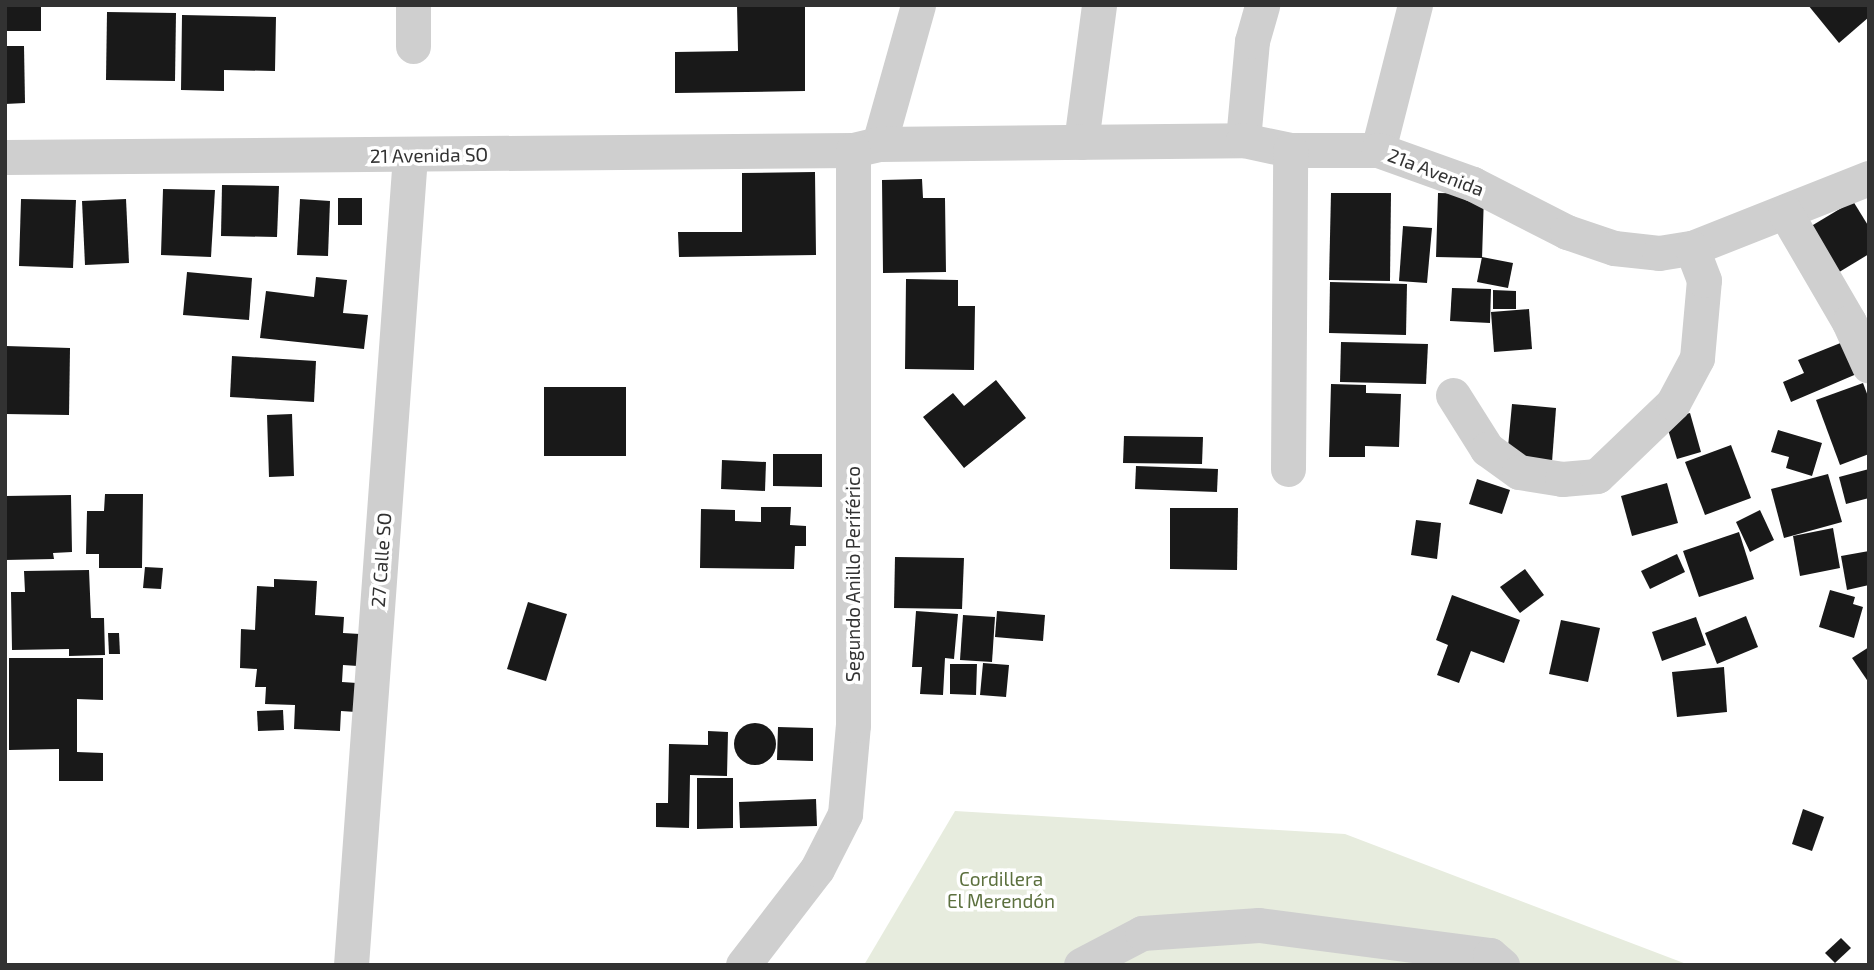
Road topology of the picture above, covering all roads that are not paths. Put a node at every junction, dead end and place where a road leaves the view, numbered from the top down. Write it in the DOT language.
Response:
graph roads {
  1 [pos="413,5"];
  2 [pos="918,5"];
  3 [pos="1099,5"];
  4 [pos="1262,5"];
  5 [pos="1415,5"];
  6 [pos="413,46"];
  7 [pos="1243,140"];
  8 [pos="1081,142"];
  9 [pos="866,147"];
  10 [pos="1290,150"];
  11 [pos="1378,150"];
  12 [pos="410,156"];
  13 [pos="5,157"];
  14 [pos="1869,178"];
  15 [pos="1785,212"];
  16 [pos="1692,248"];
  17 [pos="1869,366"];
  18 [pos="1453,395"];
  19 [pos="1288,469"];
  20 [pos="351,965"];
  21 [pos="743,965"];
  22 [pos="1081,965"];
  23 [pos="1502,965"];
  1 -- 6 [label="street"];
  2 -- 9 [label="street, Segundo Anillo Periférico"];
  3 -- 8 [label="street"];
  4 -- 7 [label="street"];
  5 -- 11 [label="street"];
  7 -- 8 [label="street, 21a Avenida"];
  7 -- 10 [label="street, 21a Avenida"];
  8 -- 9 [label="street, 21a Avenida"];
  9 -- 12 [label="street, 21 Avenida SO"];
  9 -- 21 [label="street, Segundo Anillo Periférico"];
  10 -- 11 [label="street, 21a Avenida"];
  10 -- 19 [label="street"];
  11 -- 16 [label="street, 21a Avenida"];
  12 -- 13 [label="street, 21 Avenida SO"];
  12 -- 20 [label="street, 27 Calle SO"];
  14 -- 15 [label="street, 21a Avenida"];
  15 -- 16 [label="street, 21a Avenida"];
  15 -- 17 [label="street"];
  16 -- 18 [label="street"];
  22 -- 23 [label="street"];
}
